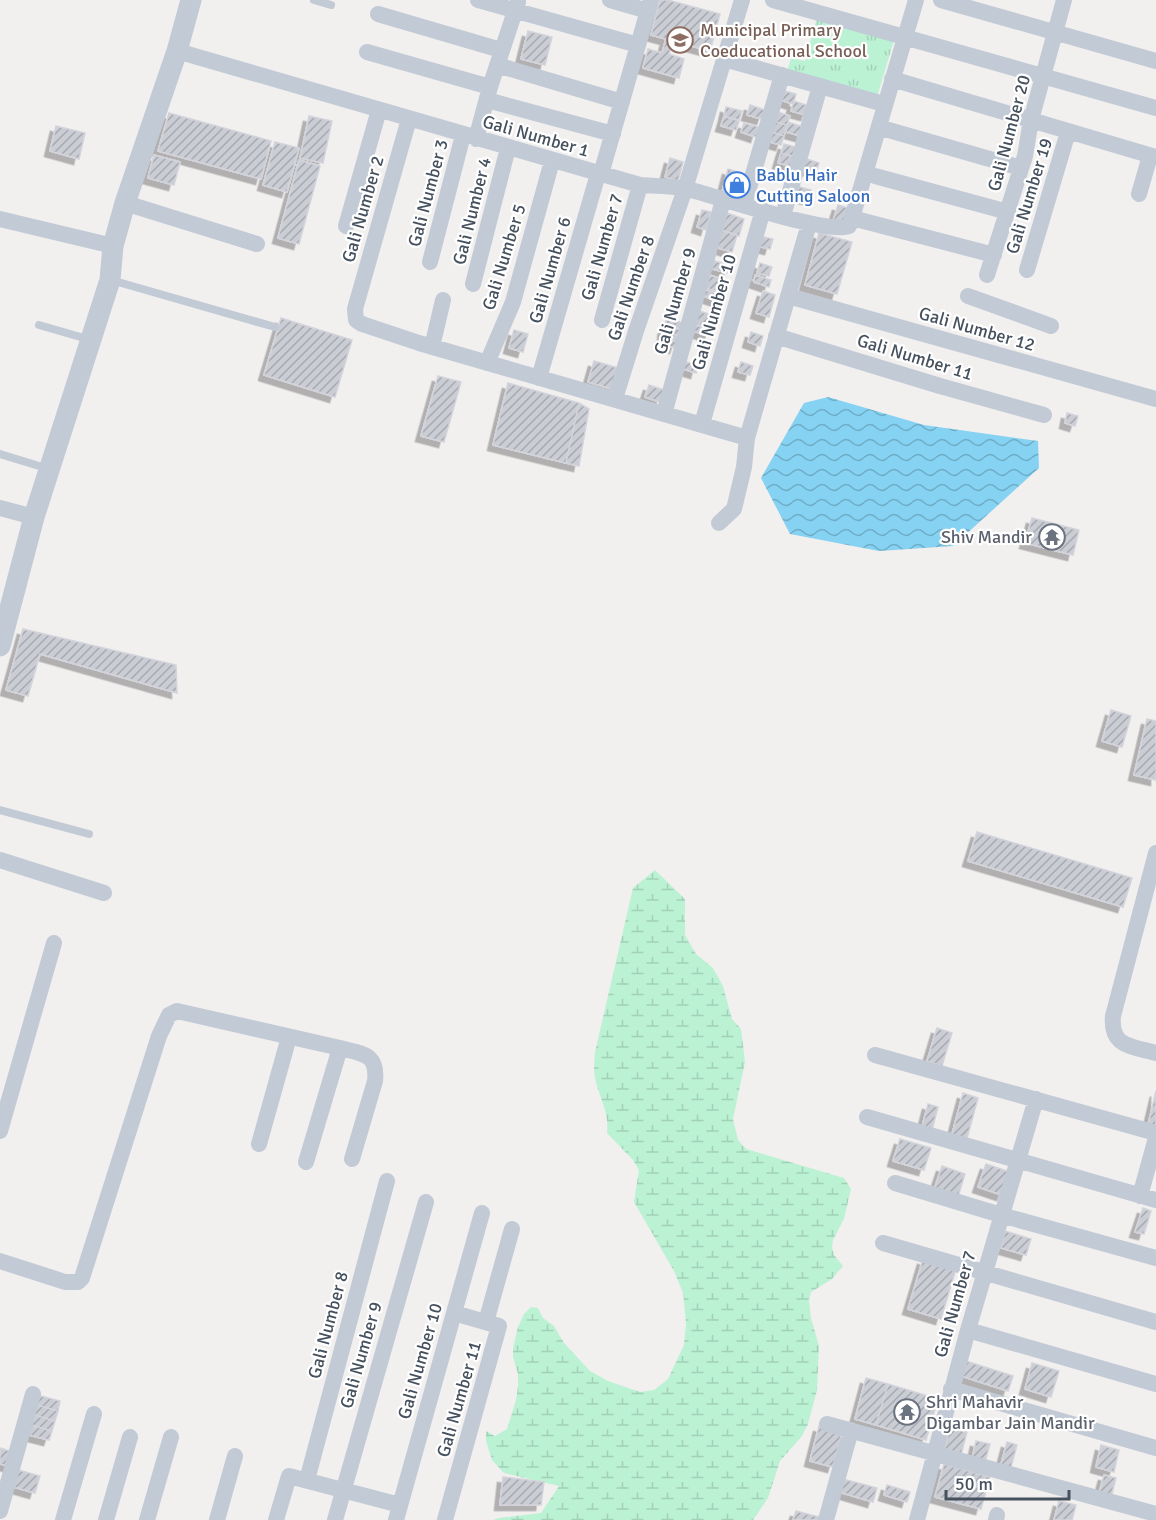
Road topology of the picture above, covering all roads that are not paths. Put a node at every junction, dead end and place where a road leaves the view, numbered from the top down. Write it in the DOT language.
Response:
graph roads {
  1 [pos="191,0"];
  2 [pos="314,0"];
  3 [pos="478,0"];
  4 [pos="610,0"];
  5 [pos="742,0"];
  6 [pos="773,0"];
  7 [pos="916,0"];
  8 [pos="941,0"];
  9 [pos="1064,0"];
  10 [pos="331,5"];
  11 [pos="517,5"];
  12 [pos="650,5"];
  13 [pos="378,14"];
  14 [pos="1055,32"];
  15 [pos="904,38"];
  16 [pos="638,45"];
  17 [pos="177,51"];
  18 [pos="367,52"];
  19 [pos="499,57"];
  20 [pos="724,59"];
  21 [pos="1156,61"];
  22 [pos="782,75"];
  23 [pos="1044,76"];
  24 [pos="892,79"];
  25 [pos="820,86"];
  26 [pos="488,93"];
  27 [pos="622,102"];
  28 [pos="884,104"];
  29 [pos="1156,108"];
  30 [pos="379,110"];
  31 [pos="409,119"];
  32 [pos="1031,120"];
  33 [pos="885,129"];
  34 [pos="1068,132"];
  35 [pos="612,134"];
  36 [pos="470,137"];
  37 [pos="508,148"];
  38 [pos="1153,156"];
  39 [pos="552,160"];
  40 [pos="1021,168"];
  41 [pos="600,174"];
  42 [pos="875,176"];
  43 [pos="640,185"];
  44 [pos="685,189"];
  45 [pos="1139,194"];
  46 [pos="723,200"];
  47 [pos="125,203"];
  48 [pos="744,205"];
  49 [pos="763,210"];
  50 [pos="1008,212"];
  51 [pos="783,216"];
  52 [pos="852,218"];
  53 [pos="0,219"];
  54 [pos="809,224"];
  55 [pos="346,226"];
  56 [pos="257,244"];
  57 [pos="113,246"];
  58 [pos="994,255"];
  59 [pos="430,262"];
  60 [pos="1027,270"];
  61 [pos="987,274"];
  62 [pos="110,280"];
  63 [pos="473,284"];
  64 [pos="788,296"];
  65 [pos="968,296"];
  66 [pos="443,300"];
  67 [pos="602,320"];
  68 [pos="39,325"];
  69 [pos="1051,326"];
  70 [pos="275,327"];
  71 [pos="776,336"];
  72 [pos="91,340"];
  73 [pos="432,346"];
  74 [pos="487,363"];
  75 [pos="539,378"];
  76 [pos="615,399"];
  77 [pos="1156,399"];
  78 [pos="664,414"];
  79 [pos="1044,415"];
  80 [pos="702,424"];
  81 [pos="747,438"];
  82 [pos="0,454"];
  83 [pos="50,469"];
  84 [pos="0,508"];
  85 [pos="34,517"];
  86 [pos="719,523"];
  87 [pos="0,642"];
  88 [pos="0,810"];
  89 [pos="89,834"];
  90 [pos="1156,854"];
  91 [pos="0,860"];
  92 [pos="1151,890"];
  93 [pos="104,893"];
  94 [pos="54,943"];
  95 [pos="289,1037"];
  96 [pos="340,1048"];
  97 [pos="1156,1053"];
  98 [pos="875,1054"];
  99 [pos="1036,1100"];
  100 [pos="867,1117"];
  101 [pos="0,1131"];
  102 [pos="1156,1133"];
  103 [pos="1156,1138"];
  104 [pos="259,1144"];
  105 [pos="352,1158"];
  106 [pos="1017,1160"];
  107 [pos="306,1162"];
  108 [pos="387,1181"];
  109 [pos="895,1183"];
  110 [pos="1148,1198"];
  111 [pos="426,1202"];
  112 [pos="482,1213"];
  113 [pos="1001,1215"];
  114 [pos="512,1230"];
  115 [pos="883,1243"];
  116 [pos="1156,1258"];
  117 [pos="0,1261"];
  118 [pos="984,1272"];
  119 [pos="454,1313"];
  120 [pos="486,1322"];
  121 [pos="1156,1322"];
  122 [pos="968,1330"];
  123 [pos="1156,1384"];
  124 [pos="951,1389"];
  125 [pos="33,1394"];
  126 [pos="94,1413"];
  127 [pos="827,1424"];
  128 [pos="851,1430"];
  129 [pos="130,1437"];
  130 [pos="171,1437"];
  131 [pos="1156,1448"];
  132 [pos="935,1453"];
  133 [pos="235,1456"];
  134 [pos="307,1480"];
  135 [pos="344,1490"];
  136 [pos="0,1511"];
  137 [pos="398,1512"];
  138 [pos="1156,1514"];
  139 [pos="63,1520"];
  140 [pos="106,1520"];
  141 [pos="147,1520"];
  142 [pos="216,1520"];
  143 [pos="276,1520"];
  144 [pos="335,1520"];
  145 [pos="445,1520"];
  146 [pos="826,1520"];
  147 [pos="917,1520"];
  1 -- 17 [label="street"];
  2 -- 10 [label="lane"];
  3 -- 11 [label="street"];
  4 -- 12 [label="street"];
  5 -- 20 [label="street, Gali Number 8"];
  6 -- 15 [label="street"];
  7 -- 15 [label="street"];
  8 -- 14 [label="street"];
  9 -- 14 [label="street, Gali Number 20"];
  11 -- 16 [label="street"];
  11 -- 19 [label="street, Gali Number 3"];
  12 -- 16 [label="street, Gali Number 6"];
  13 -- 19 [label="street"];
  14 -- 21 [label="street"];
  14 -- 23 [label="street, Gali Number 20"];
  15 -- 23 [label="street"];
  15 -- 24 [label="street"];
  16 -- 27 [label="street, Gali Number 6"];
  17 -- 30 [label="street, Gali Number 1"];
  17 -- 47 [label="street"];
  18 -- 26 [label="street"];
  19 -- 26 [label="street, Gali Number 3"];
  19 -- 27 [label="street"];
  20 -- 22 [label="street"];
  20 -- 44 [label="street, Gali Number 8"];
  22 -- 25 [label="street"];
  22 -- 48 [label="street"];
  23 -- 29 [label="street"];
  23 -- 32 [label="street, Gali Number 20"];
  24 -- 28 [label="street"];
  24 -- 32 [label="street"];
  25 -- 28 [label="street"];
  25 -- 51 [label="street"];
  26 -- 35 [label="street"];
  26 -- 36 [label="street, Gali Number 3"];
  27 -- 35 [label="street, Gali Number 6"];
  28 -- 52 [label="street"];
  30 -- 31 [label="street, Gali Number 1"];
  30 -- 55 [label="street"];
  31 -- 36 [label="street, Gali Number 1"];
  31 -- 73 [label="street, Gali Number 2"];
  32 -- 34 [label="street"];
  32 -- 40 [label="street, Gali Number 20"];
  33 -- 40 [label="street"];
  34 -- 38 [label="street"];
  34 -- 60 [label="street, Gali Number 19"];
  35 -- 41 [label="street, Gali Number 6"];
  36 -- 37 [label="street, Gali Number 1"];
  36 -- 59 [label="street, Gali Number 3"];
  37 -- 39 [label="street, Gali Number 1"];
  37 -- 63 [label="street, Gali Number 4"];
  38 -- 45 [label="street"];
  39 -- 41 [label="street, Gali Number 1"];
  39 -- 74 [label="street, Gali Number 5"];
  40 -- 50 [label="street, Gali Number 20"];
  41 -- 43 [label="street, Gali Number 1"];
  41 -- 75 [label="street, Gali Number 6"];
  42 -- 50 [label="street"];
  43 -- 44 [label="street, Gali Number 1"];
  43 -- 67 [label="street, Gali Number 7"];
  44 -- 46 [label="street, Gali Number 1"];
  44 -- 76 [label="street, Gali Number 8"];
  46 -- 48 [label="street, Gali Number 1"];
  46 -- 78 [label="street, Gali Number 9"];
  47 -- 56 [label="street"];
  47 -- 57 [label="street"];
  48 -- 49 [label="street, Gali Number 1"];
  49 -- 51 [label="street, Gali Number 1"];
  49 -- 80 [label="street, Gali Number 10"];
  50 -- 58 [label="street, Gali Number 20"];
  51 -- 54 [label="street, Gali Number 1"];
  52 -- 54 [label="street, Gali Number 1"];
  52 -- 58 [label="street"];
  53 -- 57 [label="street"];
  54 -- 64 [label="street"];
  57 -- 62 [label="street"];
  58 -- 61 [label="street, Gali Number 20"];
  62 -- 70 [label="lane"];
  62 -- 72 [label="street"];
  64 -- 71 [label="street"];
  64 -- 77 [label="street, Gali Number 12"];
  65 -- 69 [label="street"];
  66 -- 73 [label="street"];
  68 -- 72 [label="lane"];
  71 -- 79 [label="street, Gali Number 11"];
  71 -- 81 [label="street"];
  72 -- 83 [label="street"];
  73 -- 74 [label="street"];
  74 -- 75 [label="street"];
  75 -- 76 [label="street"];
  76 -- 78 [label="street"];
  78 -- 80 [label="street"];
  80 -- 81 [label="street"];
  81 -- 86 [label="street"];
  82 -- 83 [label="lane"];
  83 -- 85 [label="street"];
  84 -- 85 [label="street"];
  85 -- 87 [label="street"];
  88 -- 89 [label="lane"];
  90 -- 92 [label="street"];
  91 -- 93 [label="street"];
  92 -- 97 [label="street"];
  94 -- 101 [label="street"];
  95 -- 96 [label="street"];
  95 -- 104 [label="street"];
  95 -- 117 [label="street"];
  96 -- 105 [label="street"];
  96 -- 107 [label="street"];
  98 -- 99 [label="street"];
  99 -- 102 [label="street"];
  99 -- 106 [label="street, Gali Number 7"];
  100 -- 106 [label="street"];
  103 -- 110 [label="street"];
  106 -- 110 [label="street"];
  106 -- 113 [label="street, Gali Number 7"];
  108 -- 134 [label="street, Gali Number 8"];
  109 -- 113 [label="street"];
  111 -- 135 [label="street, Gali Number 9"];
  112 -- 119 [label="street, Gali Number 10"];
  113 -- 116 [label="street"];
  113 -- 118 [label="street, Gali Number 7"];
  114 -- 120 [label="street, Gali Number 11"];
  115 -- 118 [label="street"];
  118 -- 121 [label="street"];
  118 -- 122 [label="street, Gali Number 7"];
  119 -- 120 [label="street"];
  119 -- 137 [label="street, Gali Number 10"];
  120 -- 145 [label="street, Gali Number 11"];
  122 -- 123 [label="street"];
  122 -- 124 [label="street, Gali Number 7"];
  124 -- 131 [label="street"];
  124 -- 132 [label="street, Gali Number 7"];
  125 -- 136 [label="street"];
  126 -- 139 [label="street"];
  127 -- 128 [label="street"];
  128 -- 132 [label="street"];
  128 -- 146 [label="street"];
  129 -- 140 [label="street"];
  130 -- 141 [label="street"];
  132 -- 138 [label="street"];
  132 -- 147 [label="street, Gali Number 7"];
  133 -- 142 [label="street"];
  134 -- 135 [label="street"];
  134 -- 143 [label="street"];
  135 -- 137 [label="street"];
  135 -- 144 [label="street, Gali Number 9"];
}
